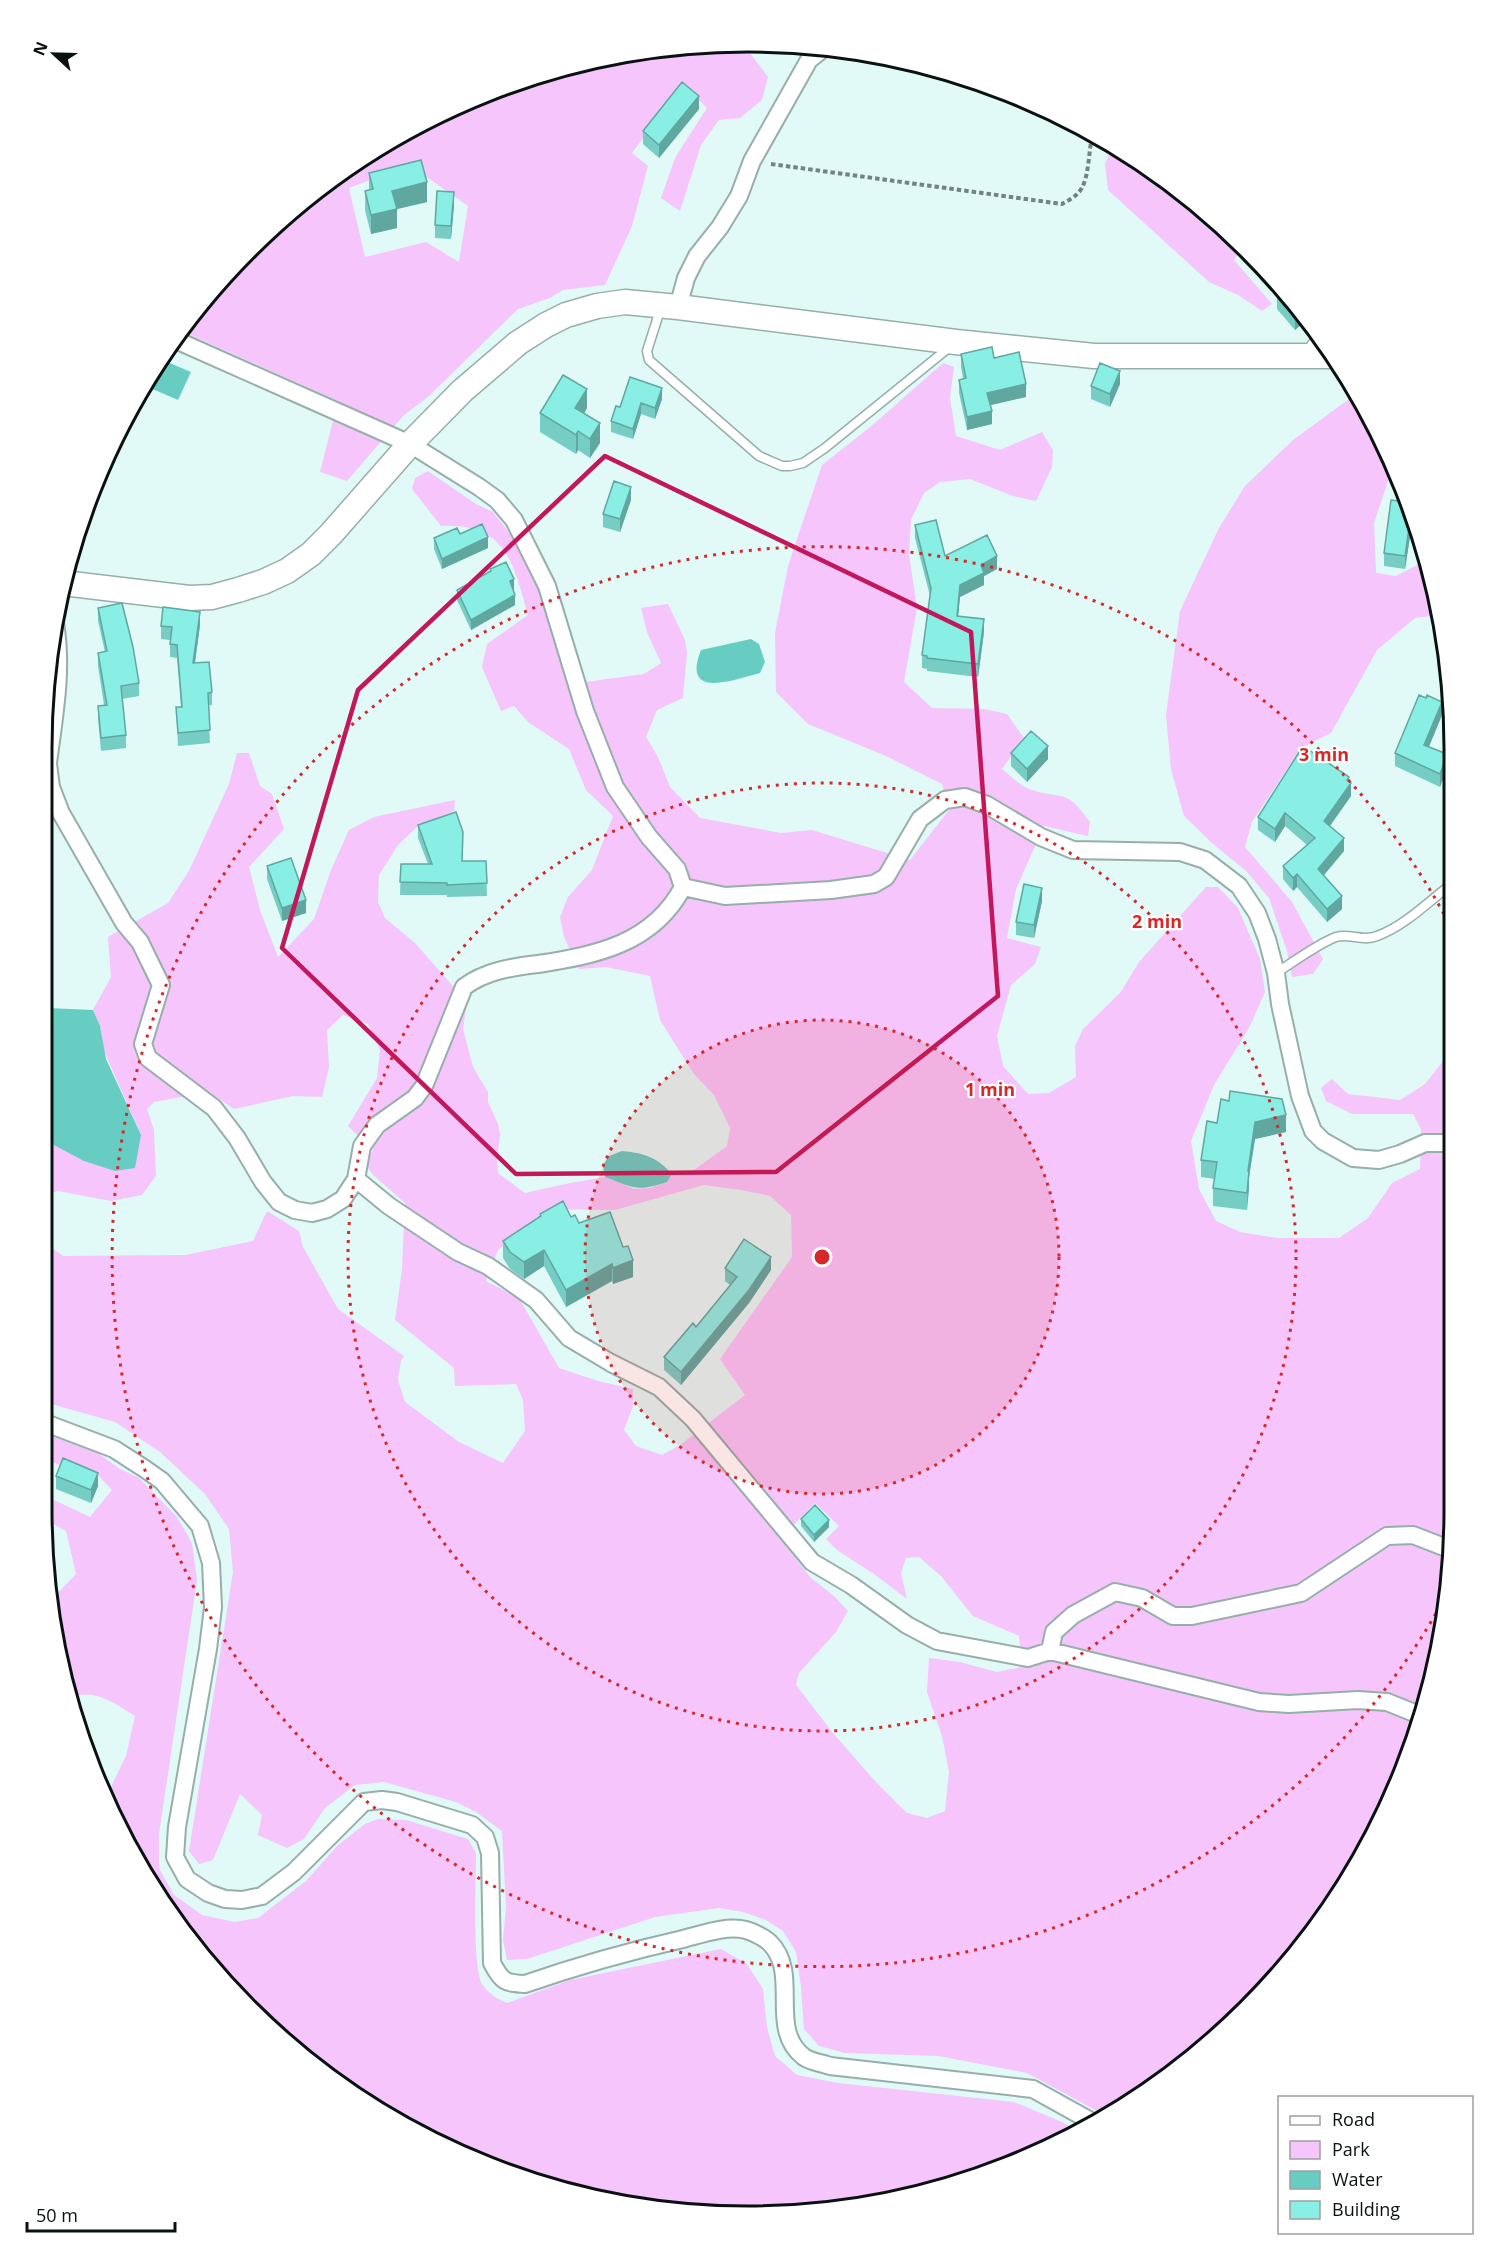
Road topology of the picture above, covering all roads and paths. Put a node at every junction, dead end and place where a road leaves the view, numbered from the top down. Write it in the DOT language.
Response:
graph roads {
  1 [pos="814,56"];
  2 [pos="1091,143"];
  3 [pos="752,161"];
  4 [pos="670,306"];
  5 [pos="956,342"];
  6 [pos="1313,342"];
  7 [pos="183,344"];
  8 [pos="1323,356"];
  9 [pos="1302,357"];
  10 [pos="410,444"];
  11 [pos="72,584"];
  12 [pos="58,658"];
  13 [pos="53,718"];
  14 [pos="52,790"];
  15 [pos="683,887"];
  16 [pos="1444,890"];
  17 [pos="1276,974"];
  18 [pos="1444,1143"];
  19 [pos="356,1179"];
  20 [pos="52,1426"];
  21 [pos="1443,1547"];
  22 [pos="1050,1650"];
  23 [pos="1414,1713"];
  24 [pos="1085,2118"];
  1 -- 3 [label="street"];
  2 -- 3 [label="path"];
  3 -- 4 [label="street"];
  4 -- 5 [label="street"];
  4 -- 5 [label="lane"];
  4 -- 10 [label="street"];
  5 -- 9 [label="street"];
  6 -- 9 [label="lane"];
  7 -- 10 [label="street"];
  8 -- 9 [label="street"];
  10 -- 11 [label="street"];
  10 -- 15 [label="street"];
  12 -- 13 [label="street"];
  14 -- 19 [label="street"];
  15 -- 17 [label="street"];
  15 -- 19 [label="street"];
  16 -- 17 [label="lane"];
  17 -- 18 [label="street"];
  19 -- 22 [label="street"];
  20 -- 24 [label="street"];
  21 -- 22 [label="street"];
  22 -- 23 [label="street"];
}
